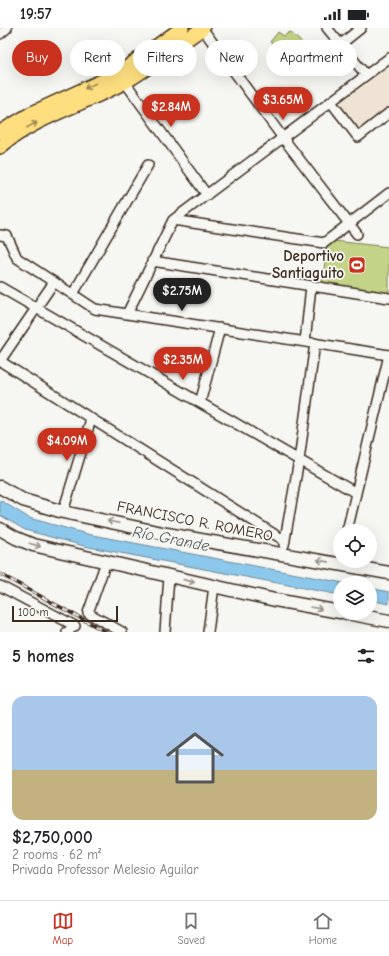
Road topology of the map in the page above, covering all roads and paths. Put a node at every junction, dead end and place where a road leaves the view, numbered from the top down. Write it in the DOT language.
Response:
graph roads {
  1 [pos="7,28"];
  2 [pos="182,28"];
  3 [pos="202,28"];
  4 [pos="328,28"];
  5 [pos="361,28"];
  6 [pos="0,34"];
  7 [pos="338,40"];
  8 [pos="346,40"];
  9 [pos="389,58"];
  10 [pos="357,64"];
  11 [pos="366,75"];
  12 [pos="122,77"];
  13 [pos="331,102"];
  14 [pos="389,114"];
  15 [pos="0,132"];
  16 [pos="282,138"];
  17 [pos="0,147"];
  18 [pos="148,165"];
  19 [pos="207,195"];
  20 [pos="387,198"];
  21 [pos="173,220"];
  22 [pos="348,225"];
  23 [pos="357,234"];
  24 [pos="0,235"];
  25 [pos="152,261"];
  26 [pos="54,282"];
  27 [pos="311,286"];
  28 [pos="0,287"];
  29 [pos="73,294"];
  30 [pos="389,298"];
  31 [pos="36,308"];
  32 [pos="126,314"];
  33 [pos="220,328"];
  34 [pos="305,342"];
  35 [pos="315,343"];
  36 [pos="389,355"];
  37 [pos="0,361"];
  38 [pos="200,403"];
  39 [pos="91,419"];
  40 [pos="300,460"];
  41 [pos="0,487"];
  42 [pos="356,493"];
  43 [pos="63,512"];
  44 [pos="349,524"];
  45 [pos="0,529"];
  46 [pos="285,541"];
  47 [pos="283,554"];
  48 [pos="106,562"];
  49 [pos="333,562"];
  50 [pos="365,568"];
  51 [pos="389,573"];
  52 [pos="169,576"];
  53 [pos="0,586"];
  54 [pos="214,586"];
  55 [pos="333,611"];
  56 [pos="377,619"];
  57 [pos="389,621"];
  58 [pos="71,629"];
  59 [pos="122,632"];
  60 [pos="164,632"];
  61 [pos="208,632"];
  1 -- 6 [label="street"];
  2 -- 12 [label="main road"];
  3 -- 12 [label="main road"];
  3 -- 16 [label="street"];
  4 -- 7 [label="street"];
  5 -- 8 [label="street"];
  9 -- 11 [label="street"];
  10 -- 11 [label="street"];
  11 -- 13 [label="street"];
  12 -- 15 [label="main road, one-way"];
  17 -- 12 [label="main road, one-way"];
  12 -- 19 [label="street"];
  13 -- 14 [label="street"];
  13 -- 16 [label="street"];
  16 -- 19 [label="street"];
  16 -- 22 [label="street"];
  18 -- 29 [label="street"];
  19 -- 21 [label="street"];
  20 -- 22 [label="street"];
  21 -- 22 [label="street"];
  21 -- 25 [label="street"];
  22 -- 23 [label="street"];
  24 -- 26 [label="street"];
  25 -- 27 [label="street"];
  25 -- 32 [label="street"];
  26 -- 29 [label="street"];
  26 -- 31 [label="street"];
  27 -- 30 [label="street"];
  27 -- 34 [label="street"];
  28 -- 31 [label="street"];
  29 -- 32 [label="street"];
  31 -- 37 [label="street"];
  31 -- 38 [label="street"];
  32 -- 33 [label="street"];
  33 -- 34 [label="street"];
  33 -- 38 [label="street"];
  34 -- 35 [label="street"];
  35 -- 36 [label="street"];
  35 -- 40 [label="street"];
  36 -- 42 [label="street"];
  37 -- 39 [label="street"];
  38 -- 40 [label="street"];
  39 -- 43 [label="street"];
  39 -- 46 [label="street"];
  40 -- 42 [label="street"];
  40 -- 46 [label="street"];
  41 -- 43 [label="main road, FRANCISCO R. ROMERO"];
  42 -- 44 [label="street"];
  47 -- 43 [label="main road, FRANCISCO R. ROMERO, one-way"];
  45 -- 48 [label="main road, one-way"];
  46 -- 47 [label="street"];
  49 -- 47 [label="main road, FRANCISCO R. ROMERO, one-way"];
  48 -- 52 [label="main road"];
  48 -- 59 [label="street"];
  50 -- 51 [label="main road, FRANCISCO R. ROMERO"];
  52 -- 54 [label="main road, one-way"];
  52 -- 60 [label="street"];
  53 -- 58 [label="street"];
  54 -- 55 [label="main road, one-way"];
  54 -- 61 [label="street"];
  56 -- 57 [label="main road"];
}
